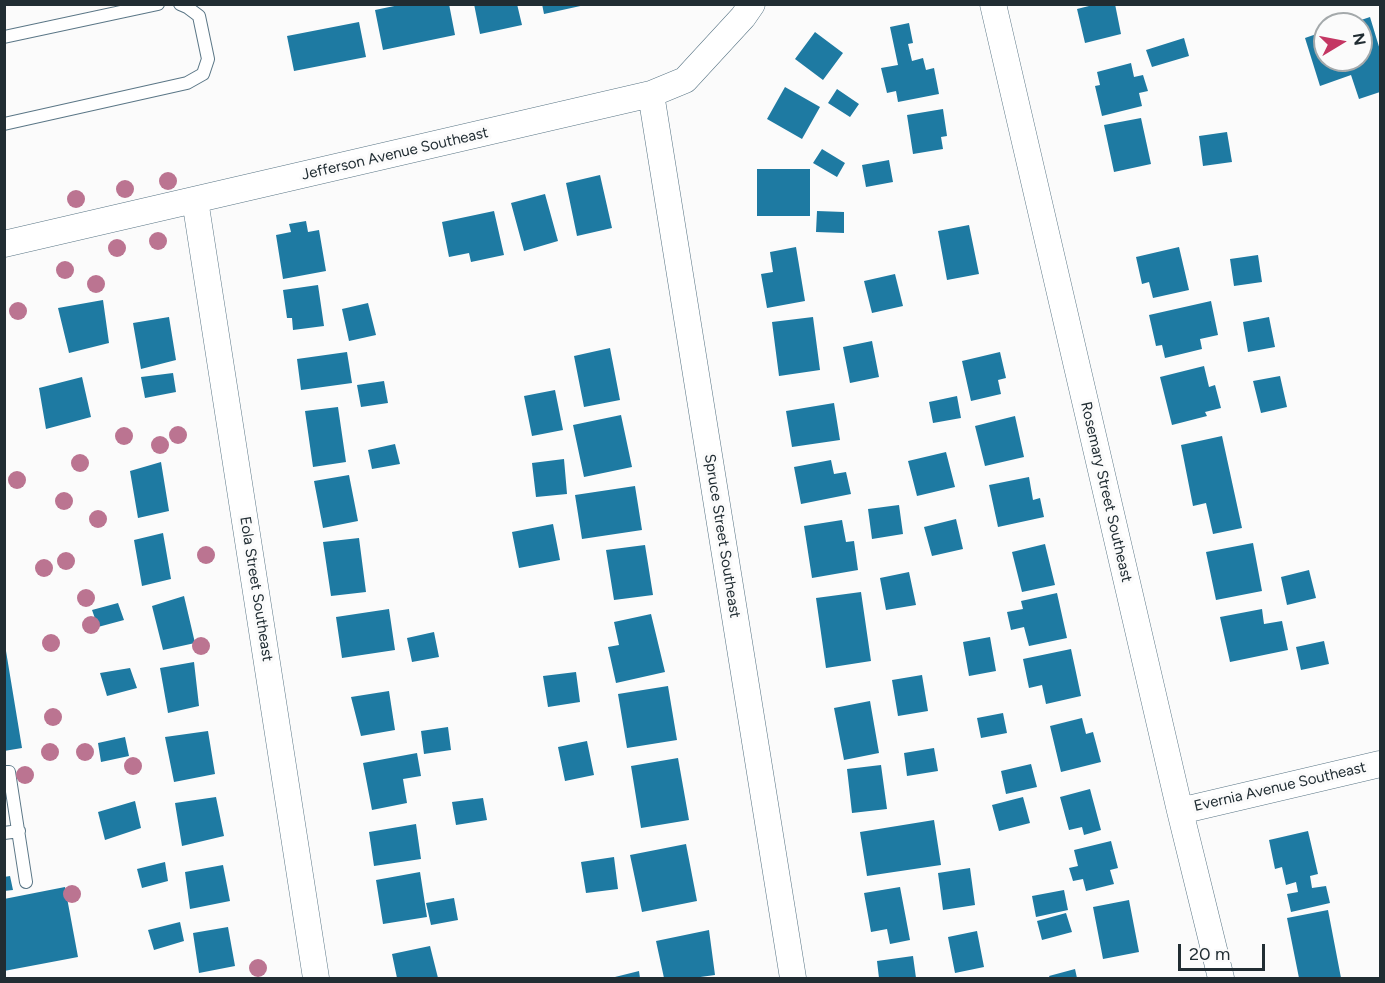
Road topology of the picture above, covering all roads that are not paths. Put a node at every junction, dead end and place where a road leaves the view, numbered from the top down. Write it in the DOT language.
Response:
graph roads {
  1 [pos="158,4"];
  2 [pos="180,4"];
  3 [pos="752,4"];
  4 [pos="993,4"];
  5 [pos="4,37"];
  6 [pos="651,94"];
  7 [pos="4,124"];
  8 [pos="195,200"];
  9 [pos="4,244"];
  10 [pos="1380,764"];
  11 [pos="4,772"];
  12 [pos="1180,811"];
  13 [pos="19,831"];
  14 [pos="4,833"];
  15 [pos="26,882"];
  16 [pos="316,978"];
  17 [pos="793,978"];
  18 [pos="1221,978"];
  1 -- 5 [label="lane"];
  2 -- 7 [label="lane"];
  3 -- 6 [label="street, Jefferson Avenue Southeast"];
  4 -- 12 [label="street, Rosemary Street Southeast"];
  6 -- 8 [label="street, Jefferson Avenue Southeast"];
  6 -- 17 [label="street, Spruce Street Southeast"];
  8 -- 9 [label="street, Jefferson Avenue Southeast"];
  8 -- 16 [label="street, Eola Street Southeast"];
  10 -- 12 [label="street, Evernia Avenue Southeast"];
  11 -- 13 [label="lane"];
  12 -- 18 [label="street, Rosemary Street Southeast"];
  13 -- 14 [label="lane"];
  13 -- 15 [label="lane"];
}
